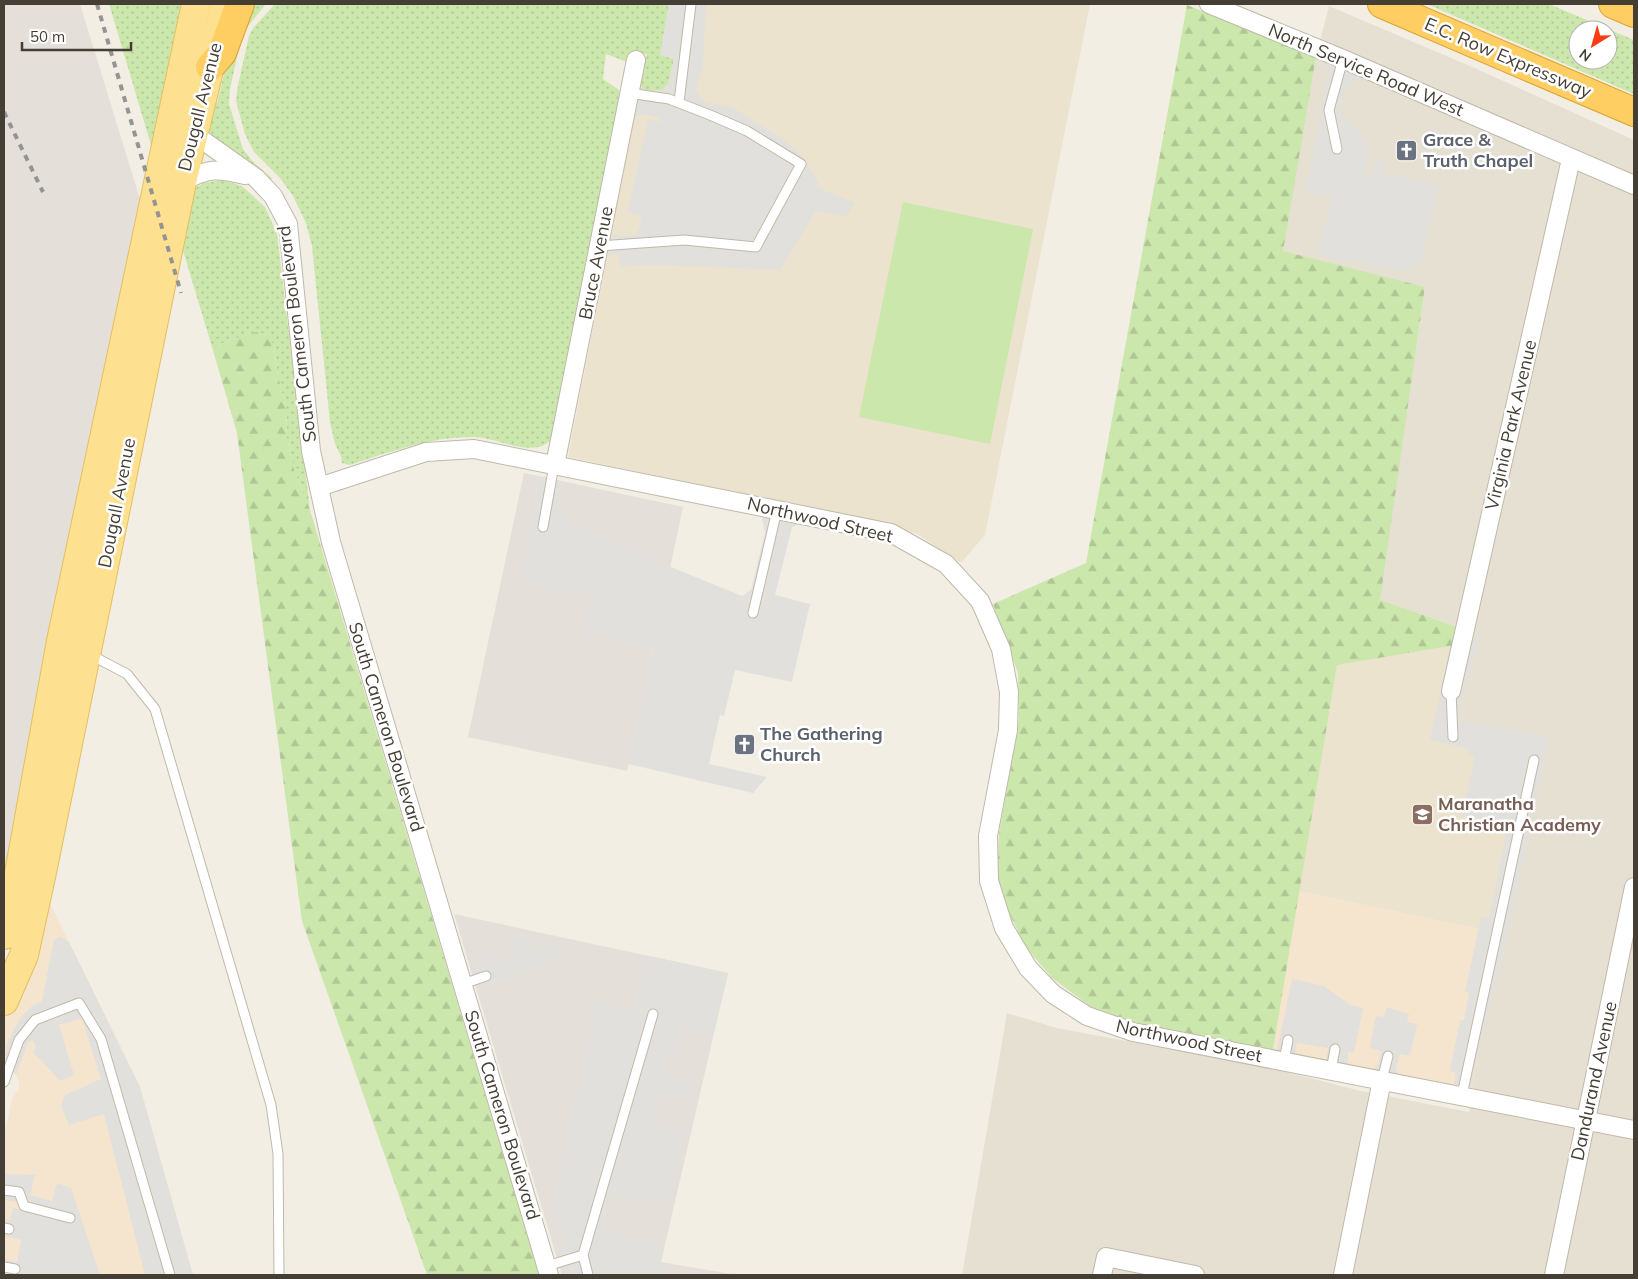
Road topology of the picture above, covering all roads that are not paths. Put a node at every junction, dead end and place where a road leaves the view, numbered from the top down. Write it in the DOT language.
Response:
graph roads {
  1 [pos="196,4"];
  2 [pos="225,4"];
  3 [pos="240,4"];
  4 [pos="691,4"];
  5 [pos="1209,4"];
  6 [pos="1382,4"];
  7 [pos="1613,4"];
  8 [pos="1634,13"];
  9 [pos="1343,59"];
  10 [pos="636,60"];
  11 [pos="210,67"];
  12 [pos="630,93"];
  13 [pos="679,102"];
  14 [pos="1634,112"];
  15 [pos="194,134"];
  16 [pos="1336,149"];
  17 [pos="1572,159"];
  18 [pos="256,178"];
  19 [pos="182,182"];
  20 [pos="1634,185"];
  21 [pos="599,246"];
  22 [pos="555,465"];
  23 [pos="319,487"];
  24 [pos="777,510"];
  25 [pos="543,527"];
  26 [pos="753,613"];
  27 [pos="74,647"];
  28 [pos="1451,691"];
  29 [pos="1453,738"];
  30 [pos="1534,760"];
  31 [pos="1634,888"];
  32 [pos="4,935"];
  33 [pos="486,976"];
  34 [pos="463,984"];
  35 [pos="4,1001"];
  36 [pos="653,1014"];
  37 [pos="1288,1040"];
  38 [pos="1335,1049"];
  39 [pos="1388,1056"];
  40 [pos="1284,1061"];
  41 [pos="1332,1070"];
  42 [pos="1382,1080"];
  43 [pos="4,1082"];
  44 [pos="1462,1095"];
  45 [pos="1587,1121"];
  46 [pos="1634,1130"];
  47 [pos="4,1190"];
  48 [pos="70,1218"];
  49 [pos="583,1255"];
  50 [pos="4,1266"];
  51 [pos="15,1269"];
  52 [pos="548,1271"];
  53 [pos="170,1275"];
  54 [pos="279,1275"];
  55 [pos="588,1275"];
  56 [pos="1102,1275"];
  57 [pos="1195,1275"];
  58 [pos="1343,1275"];
  59 [pos="1554,1275"];
  1 -- 27 [label="main road, Dougall Avenue"];
  2 -- 11 [label="main road, Dougall Avenue"];
  3 -- 11 [label="highway"];
  4 -- 13 [label="lane"];
  5 -- 9 [label="street, North Service Road West"];
  6 -- 14 [label="highway, E.C. Row Expressway"];
  7 -- 8 [label="highway"];
  9 -- 16 [label="lane"];
  9 -- 17 [label="street, North Service Road West"];
  10 -- 12 [label="street, Bruce Avenue"];
  11 -- 15 [label="main road, Dougall Avenue"];
  12 -- 13 [label="lane"];
  12 -- 21 [label="street, Bruce Avenue"];
  13 -- 21 [label="lane"];
  15 -- 18 [label="street, South Cameron Boulevard"];
  15 -- 19 [label="main road, Dougall Avenue"];
  17 -- 20 [label="street, North Service Road West"];
  17 -- 28 [label="street, Virginia Park Avenue"];
  18 -- 19 [label="street"];
  18 -- 23 [label="street, South Cameron Boulevard"];
  19 -- 27 [label="main road, Dougall Avenue"];
  21 -- 22 [label="street, Bruce Avenue"];
  22 -- 23 [label="street, Northwood Street"];
  22 -- 24 [label="street, Northwood Street"];
  22 -- 25 [label="lane"];
  23 -- 34 [label="street, South Cameron Boulevard"];
  24 -- 26 [label="lane"];
  24 -- 40 [label="street, Northwood Street"];
  27 -- 32 [label="main road, Dougall Avenue"];
  27 -- 35 [label="main road, Dougall Avenue"];
  27 -- 54 [label="lane"];
  28 -- 29 [label="lane"];
  30 -- 44 [label="lane"];
  31 -- 45 [label="street, Dandurand Avenue"];
  33 -- 34 [label="lane"];
  34 -- 52 [label="street, South Cameron Boulevard"];
  36 -- 49 [label="lane"];
  37 -- 40 [label="lane"];
  38 -- 41 [label="lane"];
  39 -- 42 [label="lane"];
  40 -- 41 [label="street, Northwood Street"];
  41 -- 42 [label="street, Northwood Street"];
  42 -- 44 [label="street, Northwood Street"];
  42 -- 58 [label="street"];
  43 -- 53 [label="lane"];
  44 -- 45 [label="street, Northwood Street"];
  45 -- 46 [label="street, Northwood Street"];
  45 -- 59 [label="street, Dandurand Avenue"];
  47 -- 48 [label="lane"];
  49 -- 52 [label="lane"];
  49 -- 55 [label="lane"];
  50 -- 51 [label="lane"];
  56 -- 57 [label="street"];
}
